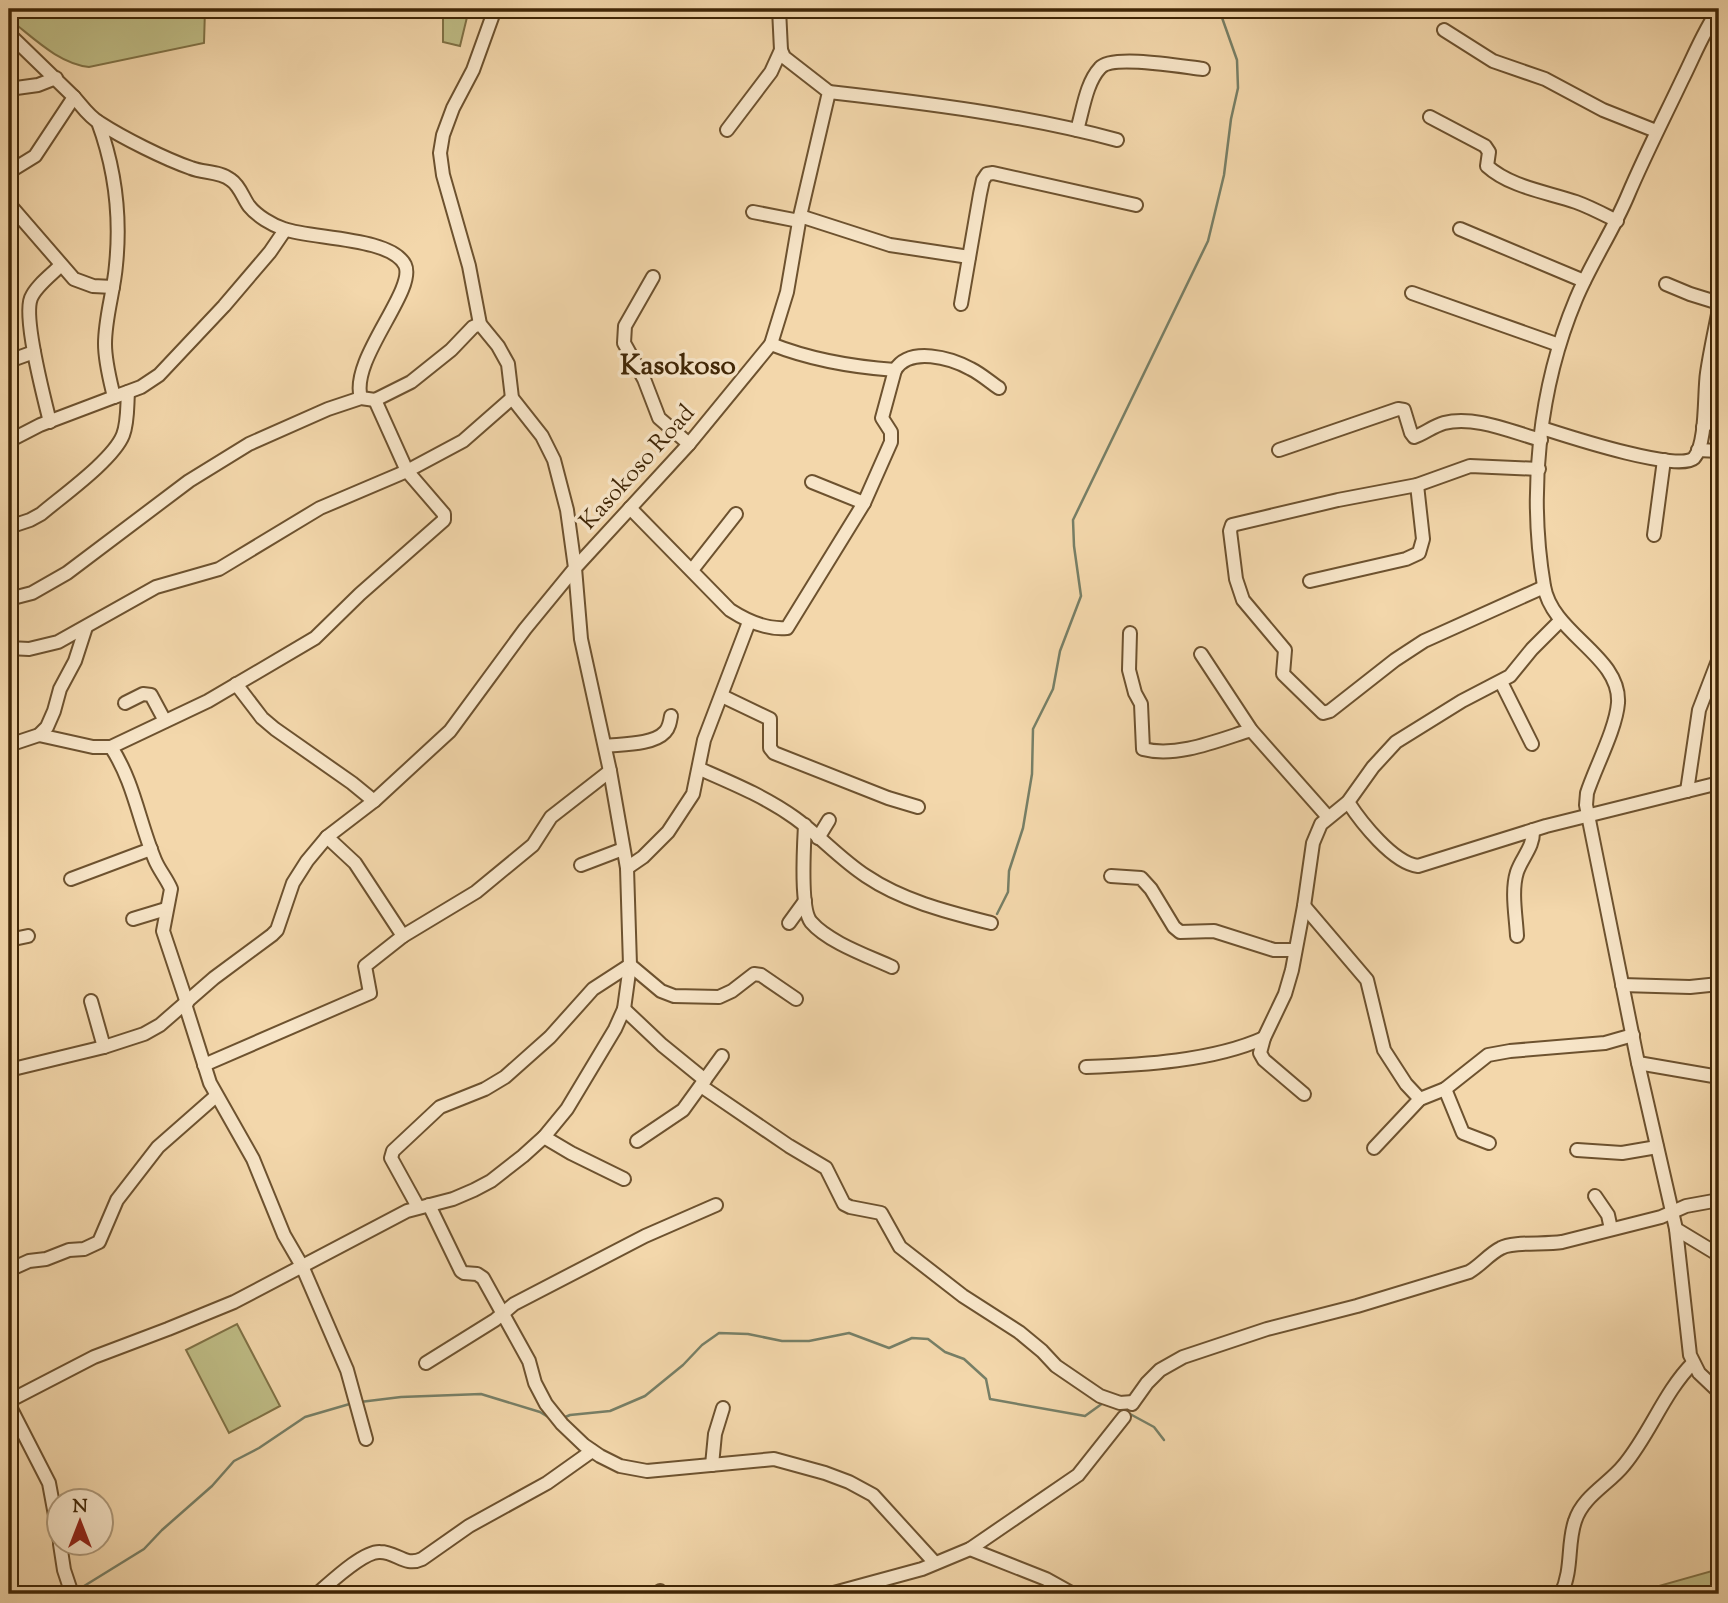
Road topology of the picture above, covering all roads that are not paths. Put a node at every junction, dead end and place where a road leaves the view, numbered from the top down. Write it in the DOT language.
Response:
graph roads {
  1 [pos="495,9"];
  2 [pos="779,9"];
  3 [pos="1719,9"];
  4 [pos="1444,30"];
  5 [pos="9,39"];
  6 [pos="781,50"];
  7 [pos="1203,69"];
  8 [pos="56,78"];
  9 [pos="9,89"];
  10 [pos="830,92"];
  11 [pos="74,96"];
  12 [pos="1430,117"];
  13 [pos="98,122"];
  14 [pos="727,130"];
  15 [pos="1077,130"];
  16 [pos="1656,131"];
  17 [pos="1117,140"];
  18 [pos="9,172"];
  19 [pos="9,204"];
  20 [pos="1136,205"];
  21 [pos="753,212"];
  22 [pos="799,219"];
  23 [pos="1617,221"];
  24 [pos="1461,229"];
  25 [pos="285,230"];
  26 [pos="969,257"];
  27 [pos="60,266"];
  28 [pos="653,277"];
  29 [pos="1584,281"];
  30 [pos="1666,284"];
  31 [pos="113,288"];
  32 [pos="1412,293"];
  33 [pos="1719,303"];
  34 [pos="961,304"];
  35 [pos="1719,309"];
  36 [pos="480,324"];
  37 [pos="771,344"];
  38 [pos="1559,345"];
  39 [pos="34,352"];
  40 [pos="9,361"];
  41 [pos="895,370"];
  42 [pos="999,388"];
  43 [pos="128,392"];
  44 [pos="114,397"];
  45 [pos="361,398"];
  46 [pos="512,398"];
  47 [pos="375,400"];
  48 [pos="1719,414"];
  49 [pos="50,422"];
  50 [pos="1703,427"];
  51 [pos="1542,434"];
  52 [pos="9,441"];
  53 [pos="689,444"];
  54 [pos="1279,450"];
  55 [pos="1698,450"];
  56 [pos="1719,451"];
  57 [pos="1664,460"];
  58 [pos="1539,469"];
  59 [pos="407,471"];
  60 [pos="812,482"];
  61 [pos="1417,485"];
  62 [pos="864,502"];
  63 [pos="630,508"];
  64 [pos="736,514"];
  65 [pos="9,527"];
  66 [pos="1654,535"];
  67 [pos="575,568"];
  68 [pos="692,570"];
  69 [pos="1310,581"];
  70 [pos="1544,587"];
  71 [pos="9,599"];
  72 [pos="1560,621"];
  73 [pos="749,622"];
  74 [pos="86,627"];
  75 [pos="1130,633"];
  76 [pos="9,648"];
  77 [pos="1201,654"];
  78 [pos="1719,658"];
  79 [pos="1501,682"];
  80 [pos="236,684"];
  81 [pos="722,696"];
  82 [pos="125,703"];
  83 [pos="671,716"];
  84 [pos="165,721"];
  85 [pos="1251,730"];
  86 [pos="39,735"];
  87 [pos="1532,744"];
  88 [pos="9,745"];
  89 [pos="605,746"];
  90 [pos="111,747"];
  91 [pos="700,769"];
  92 [pos="610,771"];
  93 [pos="1719,783"];
  94 [pos="1687,791"];
  95 [pos="374,801"];
  96 [pos="1348,802"];
  97 [pos="918,807"];
  98 [pos="1587,815"];
  99 [pos="1328,817"];
  100 [pos="829,820"];
  101 [pos="805,825"];
  102 [pos="1532,830"];
  103 [pos="327,837"];
  104 [pos="818,838"];
  105 [pos="151,849"];
  106 [pos="623,849"];
  107 [pos="581,865"];
  108 [pos="627,868"];
  109 [pos="1111,876"];
  110 [pos="71,879"];
  111 [pos="805,901"];
  112 [pos="1304,906"];
  113 [pos="166,909"];
  114 [pos="133,919"];
  115 [pos="789,923"];
  116 [pos="991,923"];
  117 [pos="28,936"];
  118 [pos="403,936"];
  119 [pos="1517,936"];
  120 [pos="9,940"];
  121 [pos="1295,950"];
  122 [pos="631,965"];
  123 [pos="892,967"];
  124 [pos="1719,984"];
  125 [pos="1622,985"];
  126 [pos="796,999"];
  127 [pos="91,1000"];
  128 [pos="186,1003"];
  129 [pos="624,1009"];
  130 [pos="1633,1035"];
  131 [pos="1264,1038"];
  132 [pos="104,1047"];
  133 [pos="722,1056"];
  134 [pos="9,1059"];
  135 [pos="1638,1063"];
  136 [pos="204,1065"];
  137 [pos="1086,1067"];
  138 [pos="9,1070"];
  139 [pos="1719,1077"];
  140 [pos="703,1083"];
  141 [pos="1445,1089"];
  142 [pos="1304,1094"];
  143 [pos="216,1096"];
  144 [pos="1420,1100"];
  145 [pos="544,1137"];
  146 [pos="638,1141"];
  147 [pos="1489,1143"];
  148 [pos="1657,1147"];
  149 [pos="1374,1148"];
  150 [pos="1577,1150"];
  151 [pos="624,1179"];
  152 [pos="1595,1196"];
  153 [pos="1719,1200"];
  154 [pos="716,1205"];
  155 [pos="423,1206"];
  156 [pos="1672,1211"];
  157 [pos="1611,1229"];
  158 [pos="1676,1229"];
  159 [pos="1719,1255"];
  160 [pos="302,1266"];
  161 [pos="9,1270"];
  162 [pos="503,1312"];
  163 [pos="426,1363"];
  164 [pos="1693,1363"];
  165 [pos="1719,1392"];
  166 [pos="9,1403"];
  167 [pos="723,1408"];
  168 [pos="1124,1417"];
  169 [pos="366,1439"];
  170 [pos="592,1451"];
  171 [pos="712,1465"];
  172 [pos="50,1488"];
  173 [pos="970,1549"];
  174 [pos="62,1558"];
  175 [pos="935,1563"];
  176 [pos="67,1591"];
  177 [pos="317,1594"];
  178 [pos="830,1594"];
  179 [pos="1073,1594"];
  180 [pos="1561,1594"];
  1 -- 36 [label="street"];
  2 -- 6 [label="street"];
  3 -- 16 [label="street"];
  4 -- 16 [label="street"];
  5 -- 8 [label="street"];
  6 -- 10 [label="street"];
  6 -- 14 [label="street"];
  7 -- 15 [label="street"];
  8 -- 9 [label="street"];
  8 -- 11 [label="street"];
  10 -- 15 [label="street"];
  10 -- 22 [label="street, Kasokoso Road"];
  11 -- 13 [label="street"];
  11 -- 18 [label="street"];
  12 -- 23 [label="street"];
  13 -- 25 [label="street"];
  13 -- 31 [label="street"];
  15 -- 17 [label="street"];
  16 -- 23 [label="street"];
  19 -- 27 [label="street"];
  20 -- 26 [label="street"];
  21 -- 22 [label="street"];
  22 -- 26 [label="street"];
  22 -- 37 [label="street, Kasokoso Road"];
  23 -- 29 [label="street"];
  24 -- 29 [label="street"];
  25 -- 43 [label="street"];
  25 -- 45 [label="street"];
  26 -- 34 [label="street"];
  27 -- 31 [label="street"];
  27 -- 39 [label="street"];
  28 -- 53 [label="street"];
  29 -- 38 [label="street"];
  30 -- 33 [label="street"];
  31 -- 44 [label="street"];
  32 -- 38 [label="street"];
  35 -- 50 [label="street"];
  36 -- 46 [label="street"];
  36 -- 47 [label="street"];
  37 -- 41 [label="street"];
  37 -- 53 [label="street, Kasokoso Road"];
  38 -- 51 [label="street"];
  39 -- 40 [label="street"];
  39 -- 49 [label="street"];
  41 -- 42 [label="street"];
  41 -- 62 [label="street"];
  43 -- 44 [label="street"];
  43 -- 65 [label="street"];
  44 -- 49 [label="street"];
  45 -- 47 [label="street"];
  45 -- 71 [label="street"];
  46 -- 59 [label="street"];
  46 -- 67 [label="street"];
  47 -- 59 [label="street"];
  48 -- 50 [label="street"];
  49 -- 52 [label="street"];
  50 -- 55 [label="street"];
  51 -- 54 [label="street"];
  51 -- 57 [label="street"];
  51 -- 58 [label="street"];
  53 -- 63 [label="street, Kasokoso Road"];
  55 -- 56 [label="street"];
  55 -- 57 [label="street"];
  57 -- 66 [label="street"];
  58 -- 61 [label="street"];
  58 -- 70 [label="street"];
  59 -- 74 [label="street"];
  59 -- 80 [label="street"];
  60 -- 62 [label="street"];
  61 -- 69 [label="street"];
  61 -- 70 [label="street"];
  62 -- 73 [label="street"];
  63 -- 67 [label="street, Kasokoso Road"];
  63 -- 68 [label="street"];
  64 -- 68 [label="street"];
  67 -- 89 [label="street"];
  67 -- 95 [label="street, Kasokoso Road"];
  68 -- 73 [label="street"];
  70 -- 72 [label="street"];
  72 -- 79 [label="street"];
  72 -- 98 [label="street"];
  73 -- 81 [label="street"];
  74 -- 76 [label="street"];
  74 -- 86 [label="street"];
  75 -- 85 [label="street"];
  77 -- 85 [label="street"];
  78 -- 94 [label="street"];
  79 -- 87 [label="street"];
  79 -- 96 [label="street"];
  80 -- 84 [label="street"];
  80 -- 95 [label="street"];
  81 -- 91 [label="street"];
  81 -- 97 [label="street"];
  82 -- 84 [label="street"];
  83 -- 89 [label="street"];
  84 -- 90 [label="street"];
  85 -- 99 [label="street"];
  86 -- 88 [label="street"];
  86 -- 90 [label="street"];
  89 -- 92 [label="street"];
  90 -- 105 [label="street"];
  91 -- 101 [label="street"];
  91 -- 108 [label="street"];
  92 -- 106 [label="street"];
  92 -- 118 [label="street"];
  93 -- 94 [label="street"];
  94 -- 98 [label="street"];
  95 -- 103 [label="street, Kasokoso Road"];
  96 -- 99 [label="street"];
  96 -- 102 [label="street"];
  98 -- 102 [label="street"];
  98 -- 125 [label="street"];
  99 -- 112 [label="street"];
  100 -- 104 [label="street"];
  101 -- 104 [label="street"];
  101 -- 111 [label="street"];
  102 -- 119 [label="street"];
  103 -- 118 [label="street"];
  103 -- 128 [label="street, Kasokoso Road"];
  104 -- 116 [label="street"];
  105 -- 110 [label="street"];
  105 -- 113 [label="street"];
  106 -- 107 [label="street"];
  106 -- 108 [label="street"];
  108 -- 122 [label="street"];
  109 -- 121 [label="street"];
  111 -- 115 [label="street"];
  111 -- 123 [label="street"];
  112 -- 121 [label="street"];
  112 -- 144 [label="street"];
  113 -- 114 [label="street"];
  113 -- 128 [label="street"];
  117 -- 120 [label="street"];
  118 -- 136 [label="street"];
  121 -- 131 [label="street"];
  122 -- 126 [label="street"];
  122 -- 129 [label="street"];
  122 -- 155 [label="street"];
  124 -- 125 [label="street"];
  125 -- 130 [label="street"];
  127 -- 132 [label="street"];
  128 -- 132 [label="street, Kasokoso Road"];
  128 -- 136 [label="street"];
  129 -- 140 [label="street"];
  129 -- 145 [label="street"];
  130 -- 135 [label="street"];
  130 -- 141 [label="street"];
  131 -- 137 [label="street"];
  131 -- 142 [label="street"];
  132 -- 138 [label="street, Kasokoso Road"];
  133 -- 140 [label="street"];
  134 -- 138 [label="street"];
  135 -- 139 [label="street"];
  135 -- 148 [label="street"];
  136 -- 143 [label="street"];
  140 -- 146 [label="street"];
  140 -- 157 [label="street"];
  141 -- 144 [label="street"];
  141 -- 147 [label="street"];
  143 -- 160 [label="street"];
  143 -- 161 [label="street"];
  144 -- 149 [label="street"];
  145 -- 151 [label="street"];
  145 -- 155 [label="street"];
  148 -- 150 [label="street"];
  148 -- 156 [label="street"];
  152 -- 157 [label="street"];
  153 -- 156 [label="street"];
  154 -- 162 [label="street"];
  155 -- 160 [label="street"];
  155 -- 162 [label="street"];
  156 -- 157 [label="street"];
  156 -- 158 [label="street"];
  158 -- 159 [label="street"];
  158 -- 164 [label="street"];
  160 -- 166 [label="street"];
  160 -- 169 [label="street"];
  162 -- 163 [label="street"];
  162 -- 170 [label="street"];
  164 -- 165 [label="street"];
  164 -- 180 [label="street"];
  166 -- 172 [label="street"];
  167 -- 171 [label="street"];
  168 -- 173 [label="street"];
  170 -- 171 [label="street"];
  170 -- 177 [label="street"];
  171 -- 175 [label="street"];
  173 -- 175 [label="street"];
  173 -- 179 [label="street"];
  174 -- 176 [label="street"];
  175 -- 178 [label="street"];
}
